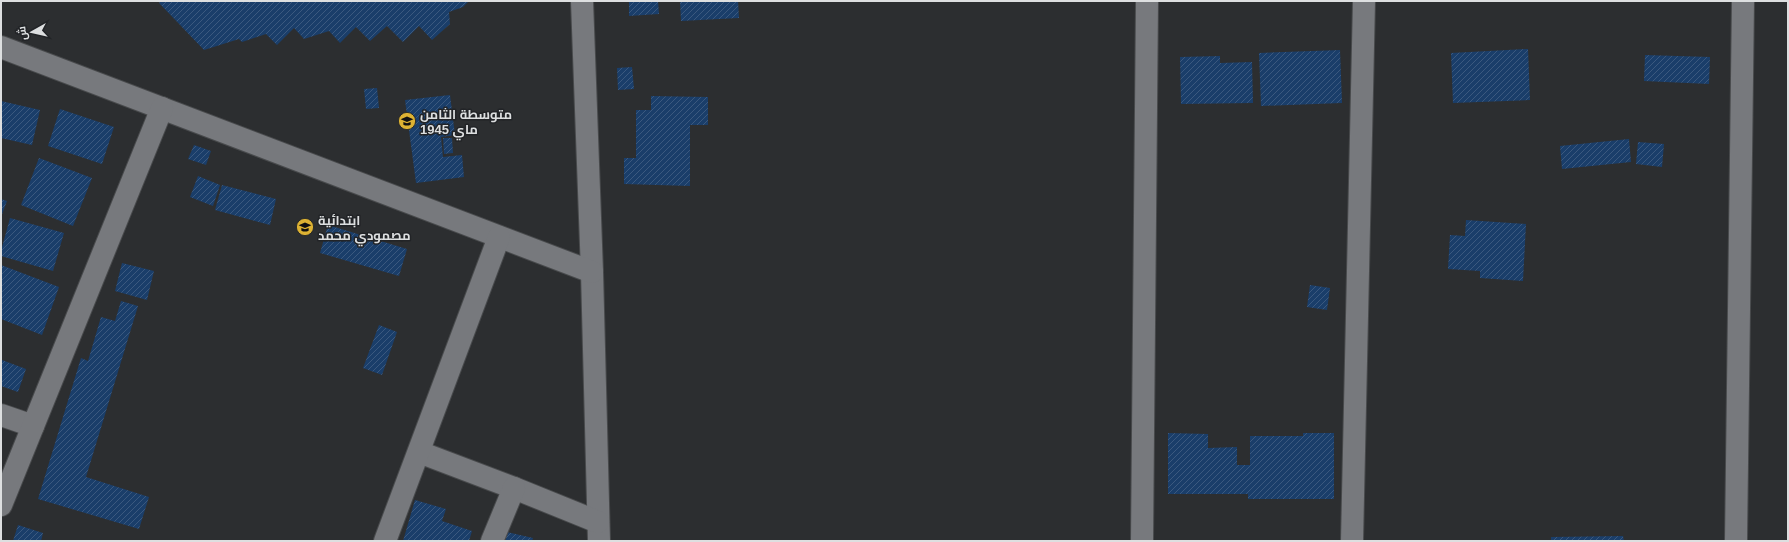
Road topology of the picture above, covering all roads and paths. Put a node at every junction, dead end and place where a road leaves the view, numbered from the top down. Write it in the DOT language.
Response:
graph roads {
  1 [pos="582,1"];
  2 [pos="1147,1"];
  3 [pos="1364,1"];
  4 [pos="1743,1"];
  5 [pos="1,47"];
  6 [pos="162,108"];
  7 [pos="499,237"];
  8 [pos="592,272"];
  9 [pos="1,415"];
  10 [pos="33,426"];
  11 [pos="418,452"];
  12 [pos="514,488"];
  13 [pos="1,505"];
  14 [pos="598,532"];
  15 [pos="385,541"];
  16 [pos="492,541"];
  17 [pos="1142,541"];
  18 [pos="1352,541"];
  19 [pos="1736,541"];
  1 -- 8 [label="street"];
  2 -- 17 [label="street"];
  3 -- 18 [label="street"];
  4 -- 19 [label="street"];
  5 -- 6 [label="street"];
  6 -- 7 [label="street"];
  6 -- 10 [label="street"];
  7 -- 8 [label="street"];
  7 -- 11 [label="street"];
  8 -- 14 [label="street"];
  9 -- 10 [label="street"];
  10 -- 13 [label="street"];
  11 -- 12 [label="street"];
  11 -- 15 [label="street"];
  12 -- 14 [label="street"];
  12 -- 16 [label="street"];
}
